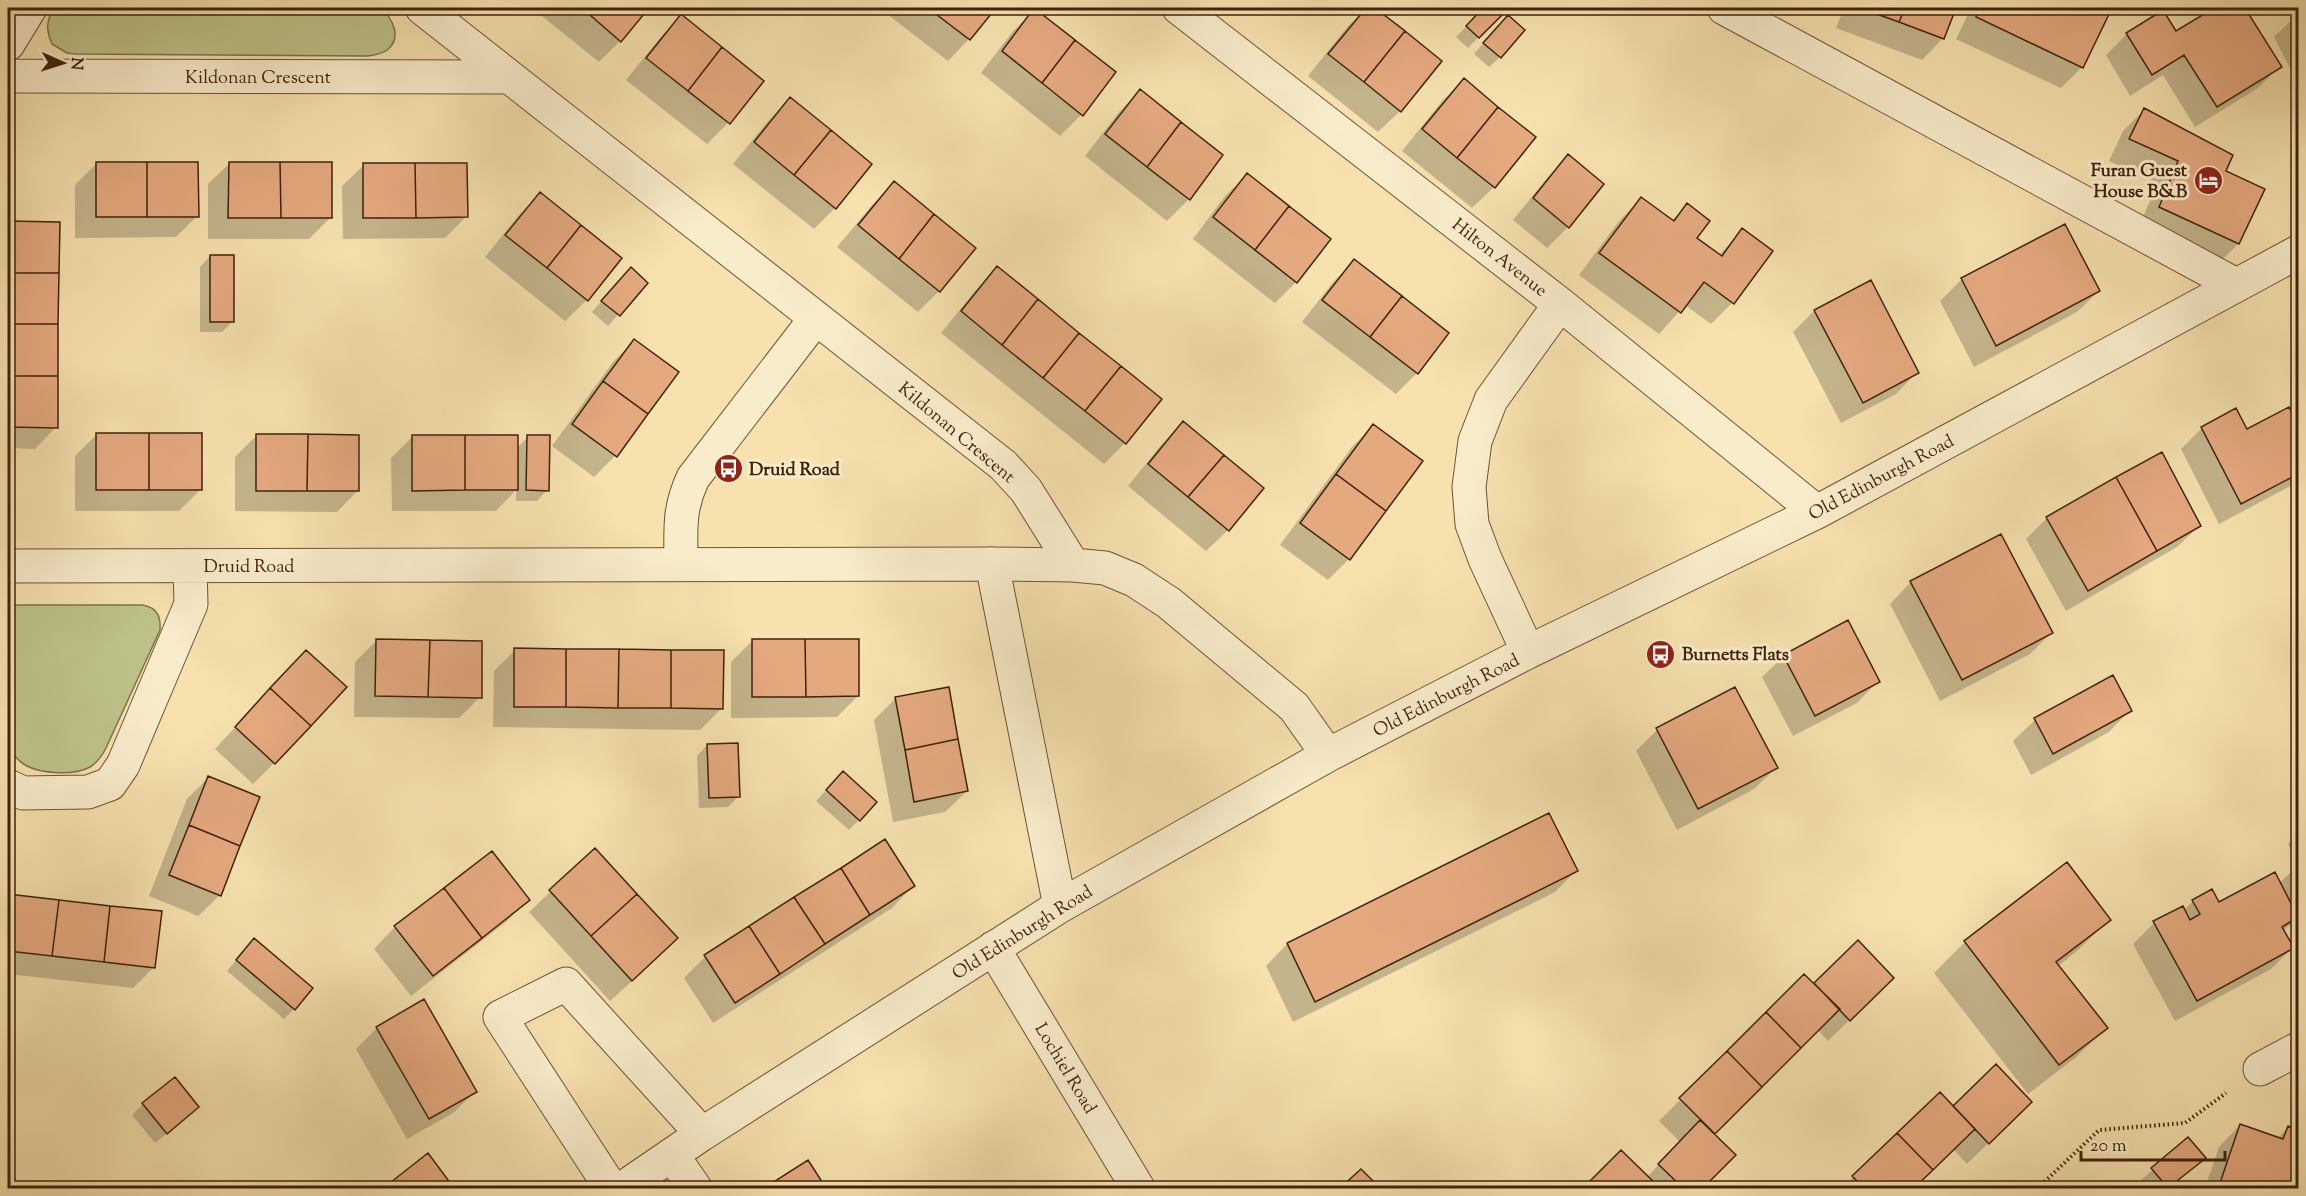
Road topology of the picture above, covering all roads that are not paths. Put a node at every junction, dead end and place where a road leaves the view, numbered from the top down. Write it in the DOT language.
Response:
graph roads {
  1 [pos="30,8"];
  2 [pos="422,8"];
  3 [pos="1179,8"];
  4 [pos="1724,8"];
  5 [pos="8,44"];
  6 [pos="8,76"];
  7 [pos="509,77"];
  8 [pos="2298,252"];
  9 [pos="2236,285"];
  10 [pos="1560,304"];
  11 [pos="816,318"];
  12 [pos="1817,512"];
  13 [pos="681,564"];
  14 [pos="992,564"];
  15 [pos="1073,565"];
  16 [pos="8,566"];
  17 [pos="190,566"];
  18 [pos="1528,652"];
  19 [pos="1329,755"];
  20 [pos="8,786"];
  21 [pos="1060,906"];
  22 [pos="993,948"];
  23 [pos="2298,1049"];
  24 [pos="2260,1069"];
  25 [pos="702,1134"];
  26 [pos="672,1155"];
  27 [pos="611,1188"];
  28 [pos="623,1188"];
  29 [pos="695,1188"];
  30 [pos="1138,1188"];
  1 -- 5 [label="street"];
  2 -- 7 [label="street, Kildonan Crescent"];
  3 -- 10 [label="street, Hilton Avenue"];
  4 -- 9 [label="street"];
  6 -- 7 [label="street, Kildonan Crescent"];
  7 -- 11 [label="street, Kildonan Crescent"];
  8 -- 9 [label="street, Old Edinburgh Road"];
  9 -- 12 [label="street, Old Edinburgh Road"];
  10 -- 12 [label="street, Hilton Avenue"];
  10 -- 18 [label="street"];
  11 -- 13 [label="street"];
  11 -- 15 [label="street, Kildonan Crescent"];
  12 -- 18 [label="street, Old Edinburgh Road"];
  13 -- 14 [label="street, Druid Road"];
  13 -- 17 [label="street, Druid Road"];
  14 -- 15 [label="street, Druid Road"];
  14 -- 21 [label="street"];
  15 -- 19 [label="street"];
  16 -- 17 [label="street, Druid Road"];
  17 -- 20 [label="street, Druid Road"];
  18 -- 19 [label="street, Old Edinburgh Road"];
  19 -- 21 [label="street, Old Edinburgh Road"];
  21 -- 22 [label="street, Old Edinburgh Road"];
  22 -- 25 [label="street, Old Edinburgh Road"];
  22 -- 30 [label="street, Lochiel Road"];
  23 -- 24 [label="street"];
  25 -- 26 [label="street, Old Edinburgh Road"];
  25 -- 27 [label="street"];
  26 -- 28 [label="street, Old Edinburgh Road"];
  26 -- 29 [label="street"];
}
